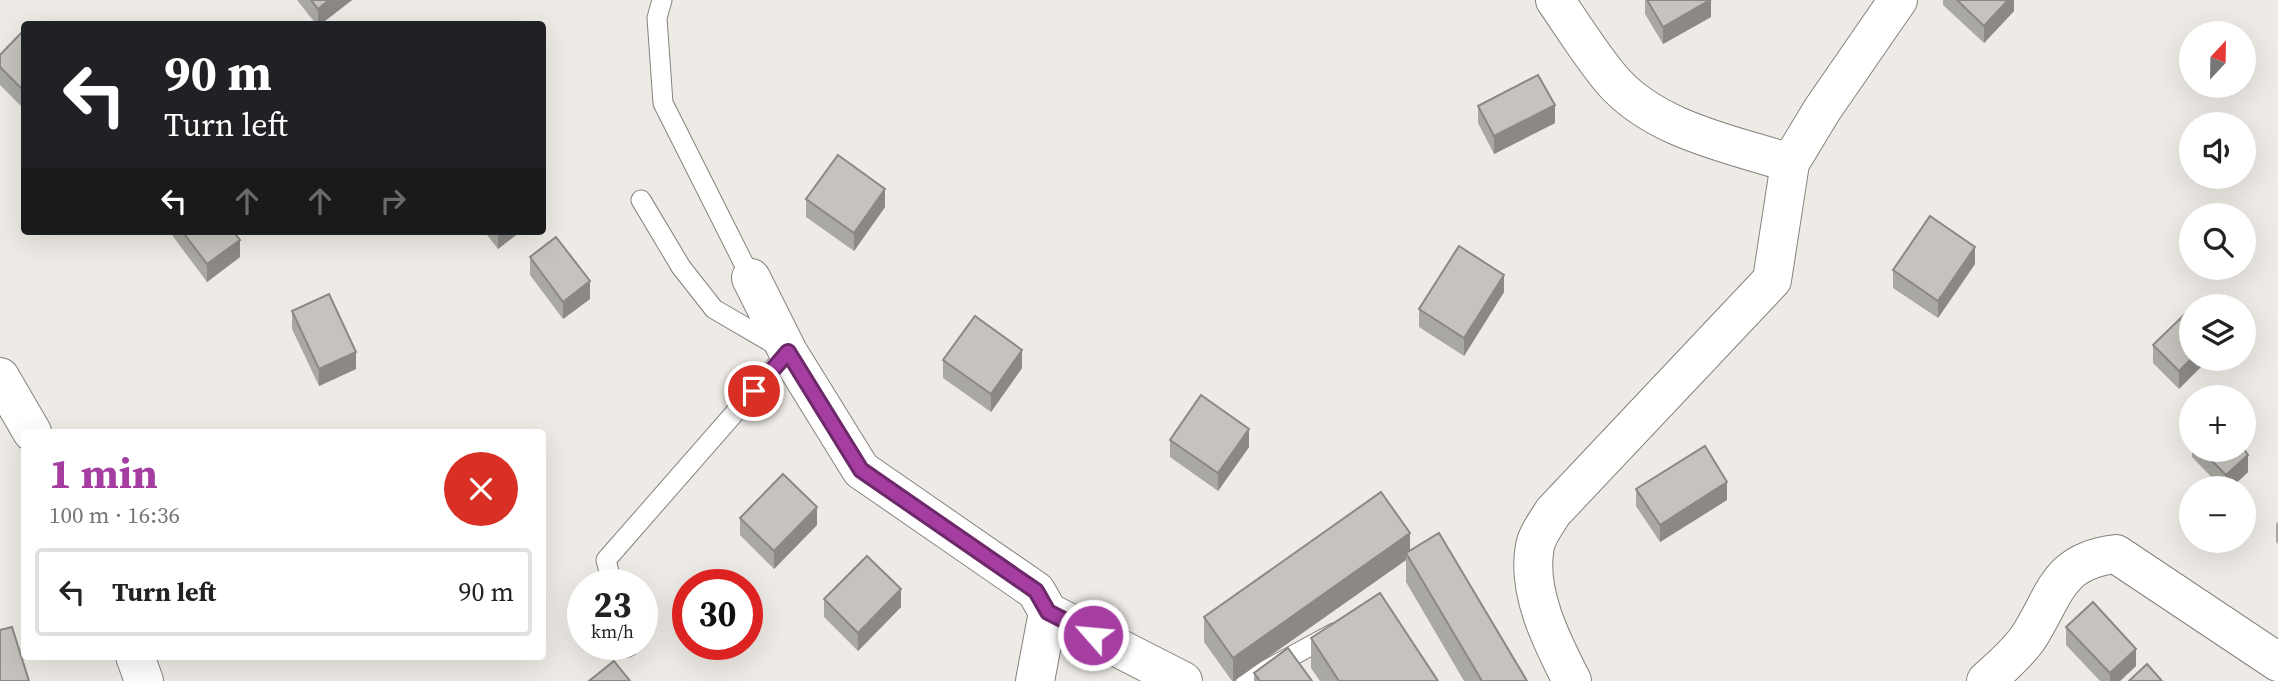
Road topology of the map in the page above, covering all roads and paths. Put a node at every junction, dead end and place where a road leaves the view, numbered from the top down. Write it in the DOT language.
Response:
graph roads {
  1 [pos="662,0"];
  2 [pos="1555,0"];
  3 [pos="1898,0"];
  4 [pos="1790,163"];
  5 [pos="641,200"];
  6 [pos="751,278"];
  7 [pos="788,352"];
  8 [pos="0,377"];
  9 [pos="30,429"];
  10 [pos="608,569"];
  11 [pos="1048,612"];
  12 [pos="1352,623"];
  13 [pos="136,660"];
  14 [pos="2278,662"];
  15 [pos="144,681"];
  16 [pos="1035,681"];
  17 [pos="1183,681"];
  18 [pos="1246,681"];
  19 [pos="1572,681"];
  20 [pos="1986,681"];
  1 -- 6 [label="lane"];
  2 -- 4 [label="street"];
  3 -- 4 [label="street"];
  4 -- 19 [label="street"];
  5 -- 7 [label="lane"];
  6 -- 7 [label="street"];
  7 -- 10 [label="lane"];
  7 -- 11 [label="street"];
  8 -- 9 [label="street"];
  11 -- 16 [label="street"];
  11 -- 17 [label="street"];
  12 -- 18 [label="lane"];
  13 -- 15 [label="street"];
  14 -- 20 [label="street"];
}
